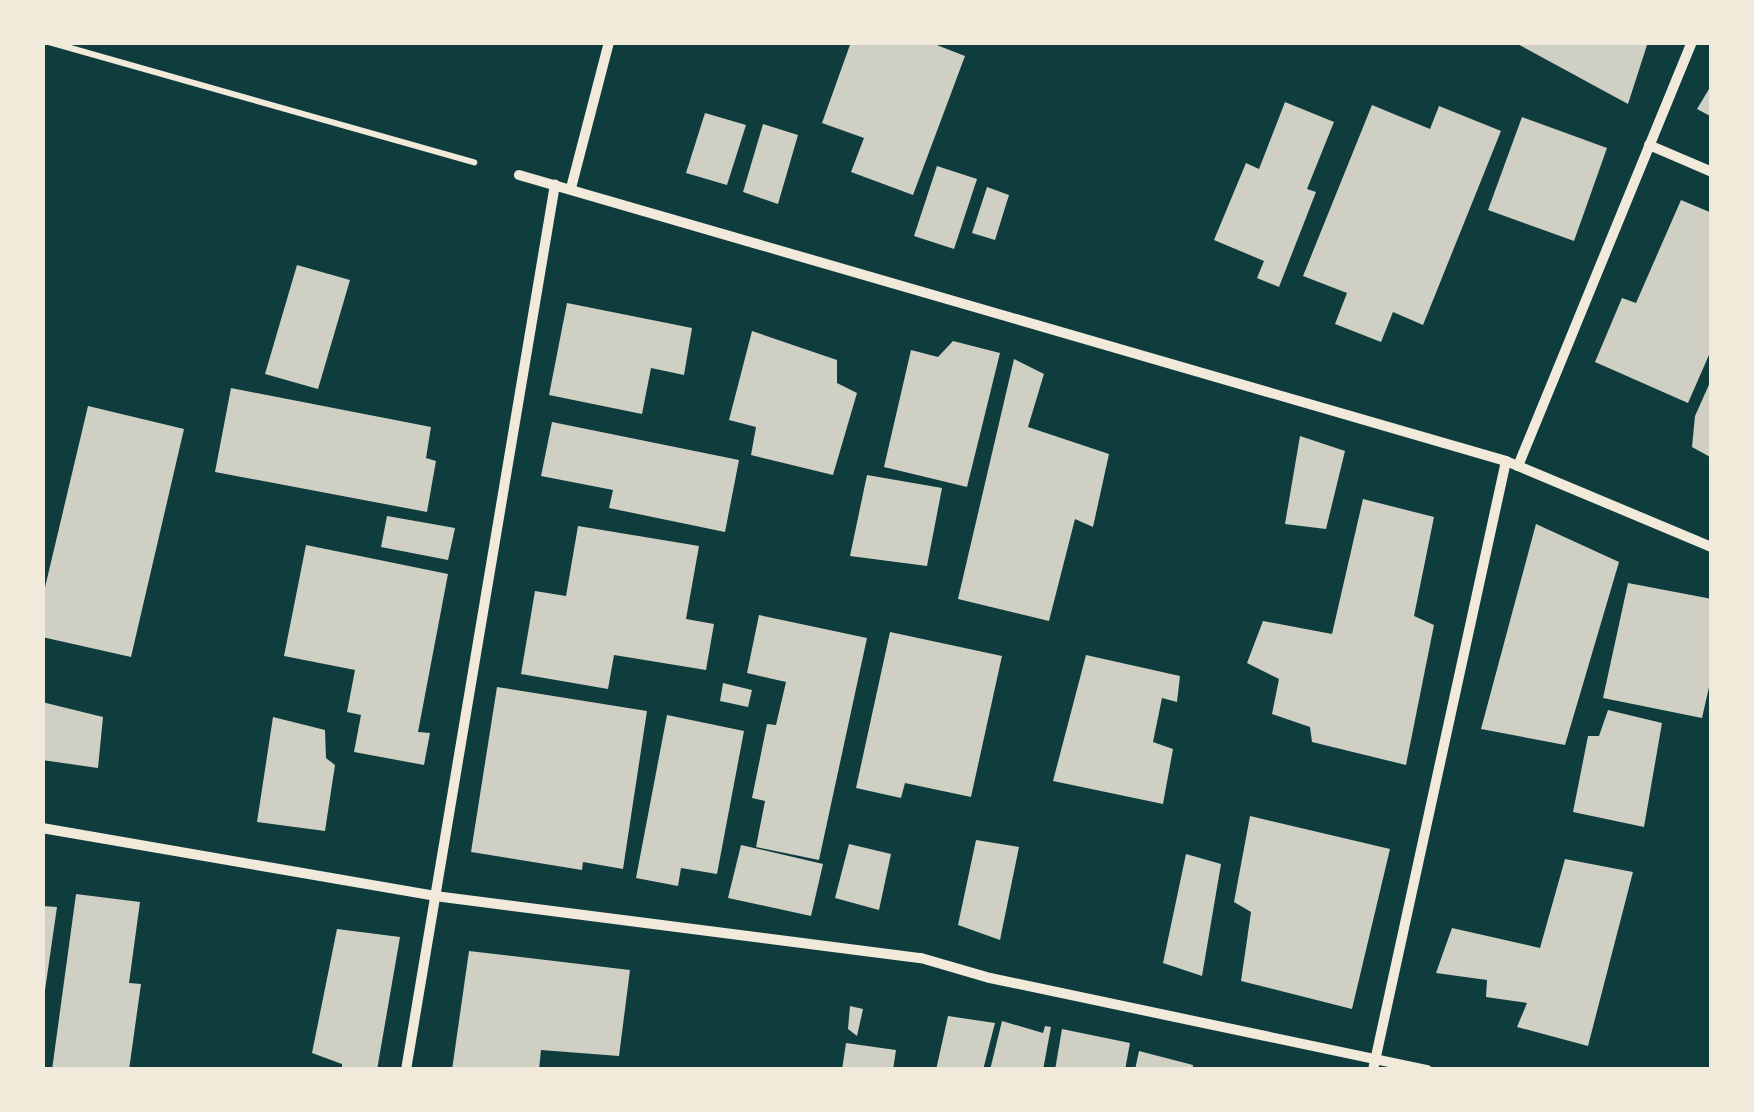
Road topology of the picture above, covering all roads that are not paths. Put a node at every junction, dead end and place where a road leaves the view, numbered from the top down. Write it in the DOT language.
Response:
graph roads {
  1 [pos="609,42"];
  2 [pos="1692,42"];
  3 [pos="1649,145"];
  4 [pos="1712,172"];
  5 [pos="519,175"];
  6 [pos="555,184"];
  7 [pos="571,188"];
  8 [pos="1512,464"];
  9 [pos="1712,547"];
  10 [pos="42,828"];
  11 [pos="435,896"];
  12 [pos="1376,1055"];
  13 [pos="406,1070"];
  14 [pos="1373,1070"];
  15 [pos="1427,1070"];
  1 -- 7 [label="street"];
  2 -- 3 [label="street"];
  3 -- 4 [label="street"];
  3 -- 8 [label="street"];
  5 -- 6 [label="street"];
  6 -- 7 [label="street"];
  6 -- 11 [label="street"];
  7 -- 8 [label="street"];
  8 -- 9 [label="street"];
  8 -- 12 [label="street"];
  10 -- 11 [label="street"];
  11 -- 12 [label="street"];
  11 -- 13 [label="street"];
  12 -- 14 [label="street"];
  12 -- 15 [label="street"];
}
